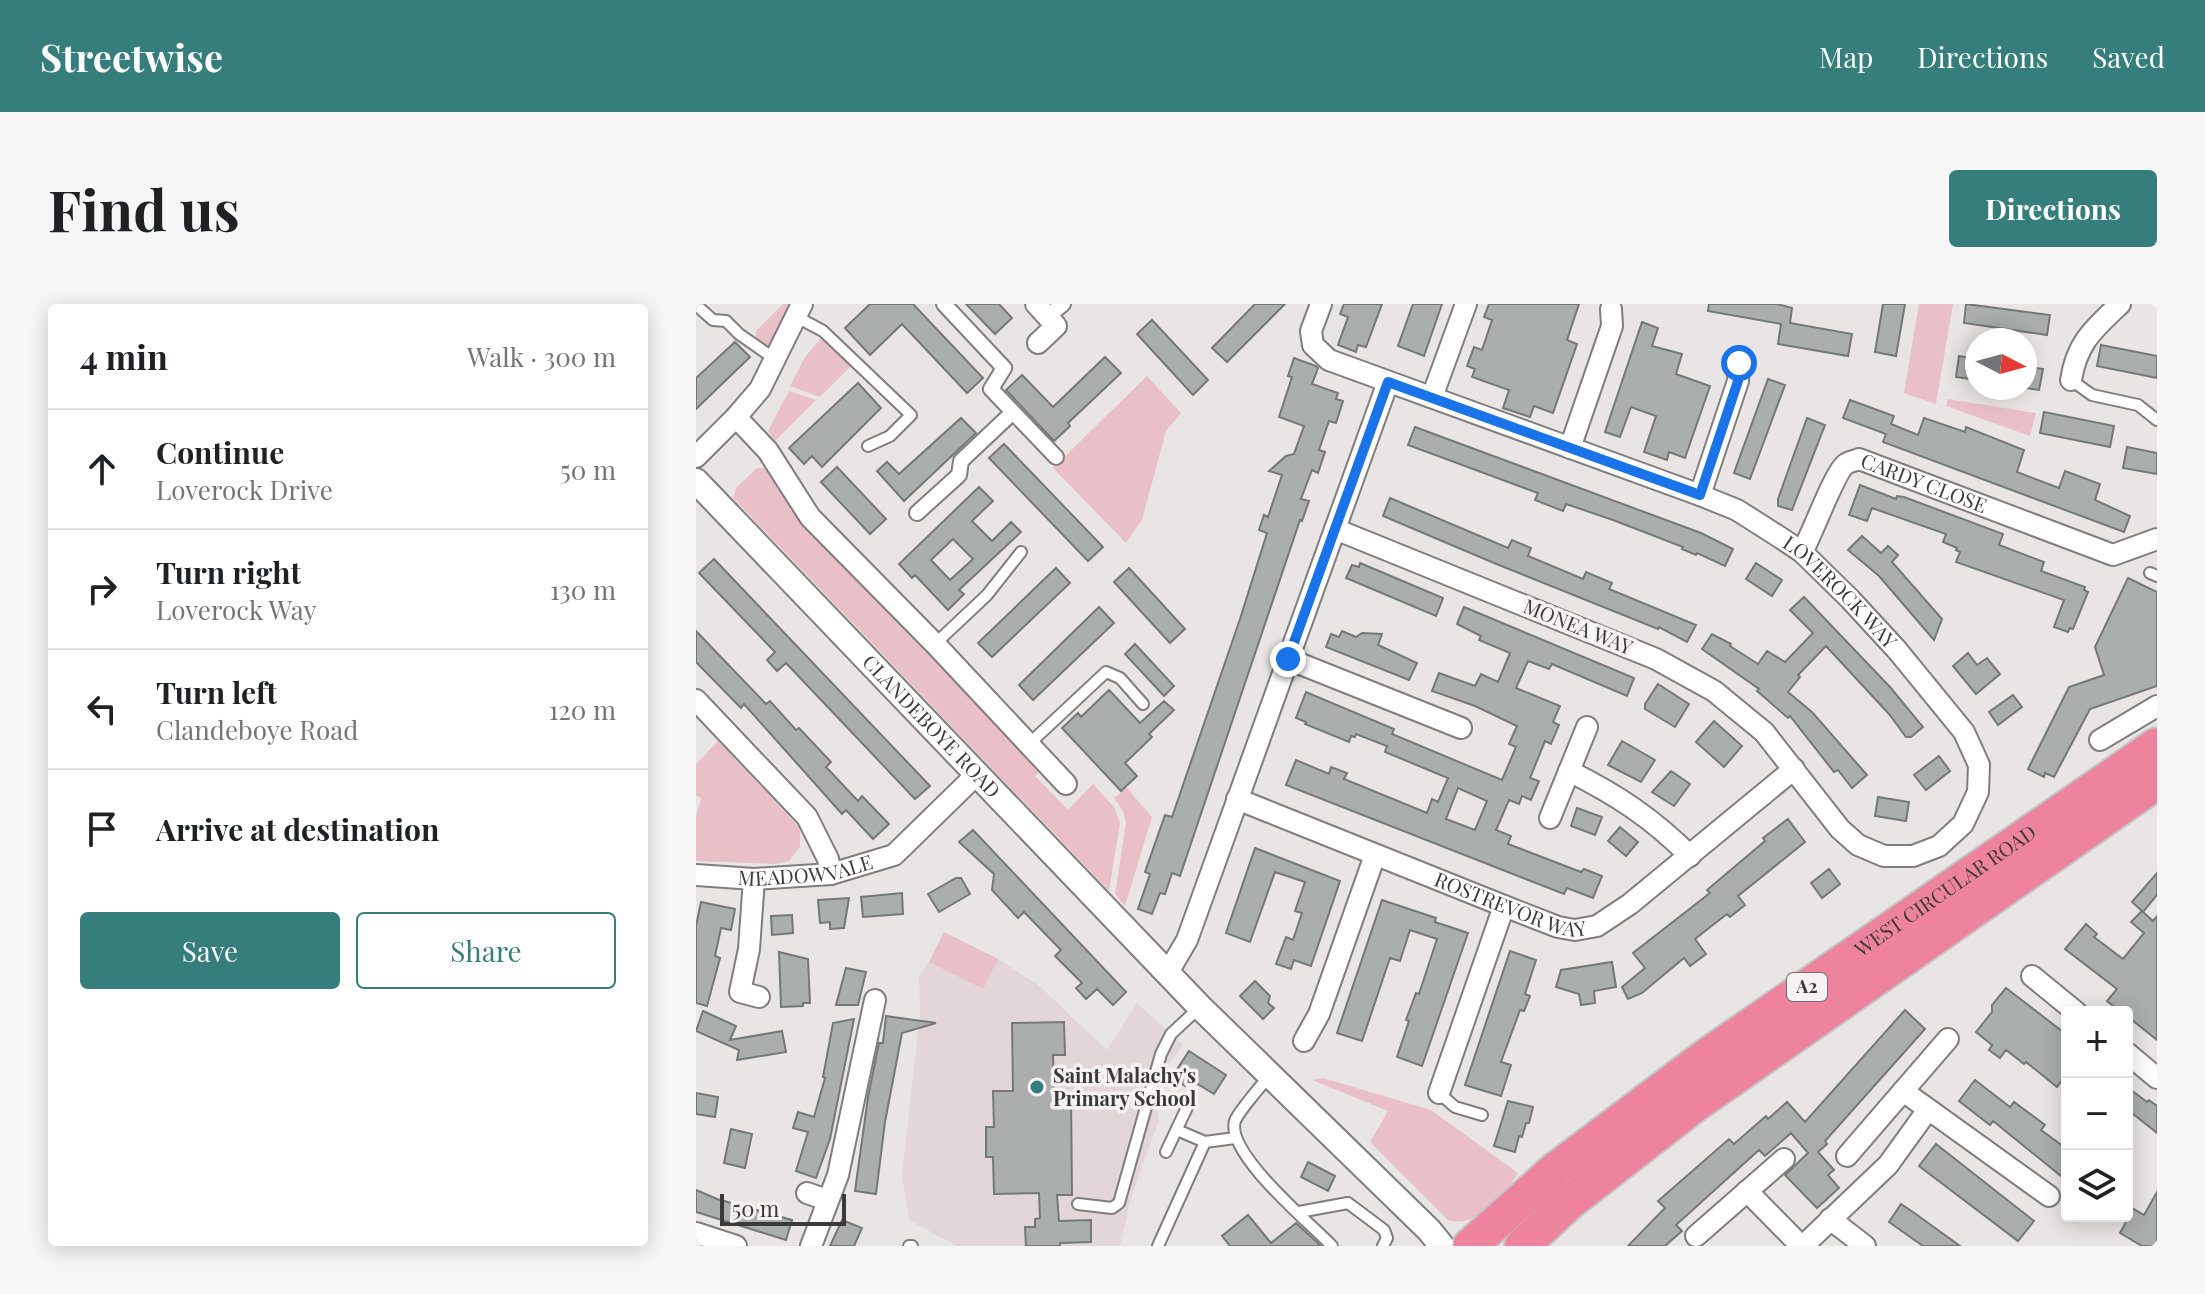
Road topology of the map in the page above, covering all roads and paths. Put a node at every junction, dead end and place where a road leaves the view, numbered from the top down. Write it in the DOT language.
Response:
graph roads {
  1 [pos="944,304"];
  2 [pos="1321,304"];
  3 [pos="1466,304"];
  4 [pos="2120,304"];
  5 [pos="696,305"];
  6 [pos="1049,308"];
  7 [pos="1611,309"];
  8 [pos="798,310"];
  9 [pos="1038,343"];
  10 [pos="775,359"];
  11 [pos="1739,363"];
  12 [pos="2071,380"];
  13 [pos="1388,382"];
  14 [pos="1432,397"];
  15 [pos="1013,412"];
  16 [pos="736,417"];
  17 [pos="2157,420"];
  18 [pos="868,446"];
  19 [pos="1570,448"];
  20 [pos="696,457"];
  21 [pos="1056,457"];
  22 [pos="696,481"];
  23 [pos="1700,495"];
  24 [pos="923,512"];
  25 [pos="1335,529"];
  26 [pos="2157,539"];
  27 [pos="1021,552"];
  28 [pos="1802,552"];
  29 [pos="935,644"];
  30 [pos="1288,659"];
  31 [pos="696,700"];
  32 [pos="1143,704"];
  33 [pos="2157,706"];
  34 [pos="1587,727"];
  35 [pos="1461,728"];
  36 [pos="2100,740"];
  37 [pos="1029,744"];
  38 [pos="2157,745"];
  39 [pos="1794,769"];
  40 [pos="1569,771"];
  41 [pos="976,775"];
  42 [pos="2157,782"];
  43 [pos="1066,784"];
  44 [pos="1237,799"];
  45 [pos="1550,818"];
  46 [pos="1375,855"];
  47 [pos="1690,856"];
  48 [pos="831,874"];
  49 [pos="696,875"];
  50 [pos="754,879"];
  51 [pos="1504,906"];
  52 [pos="1167,974"];
  53 [pos="2032,976"];
  54 [pos="759,997"];
  55 [pos="875,1000"];
  56 [pos="2069,1006"];
  57 [pos="1200,1007"];
  58 [pos="1948,1039"];
  59 [pos="1304,1041"];
  60 [pos="2133,1058"];
  61 [pos="1269,1076"];
  62 [pos="2157,1078"];
  63 [pos="1903,1091"];
  64 [pos="1439,1093"];
  65 [pos="1190,1101"];
  66 [pos="1693,1106"];
  67 [pos="1927,1111"];
  68 [pos="1482,1115"];
  69 [pos="1177,1130"];
  70 [pos="1235,1138"];
  71 [pos="1205,1142"];
  72 [pos="1166,1152"];
  73 [pos="1847,1156"];
  74 [pos="1784,1159"];
  75 [pos="1747,1191"];
  76 [pos="807,1193"];
  77 [pos="2049,1196"];
  78 [pos="827,1200"];
  79 [pos="1078,1204"];
  80 [pos="1299,1212"];
  81 [pos="1830,1219"];
  82 [pos="696,1233"];
  83 [pos="1696,1236"];
  84 [pos="736,1246"];
  85 [pos="811,1246"];
  86 [pos="1158,1246"];
  87 [pos="1332,1246"];
  88 [pos="1383,1246"];
  89 [pos="1442,1246"];
  90 [pos="1470,1246"];
  91 [pos="1498,1246"];
  92 [pos="1522,1246"];
  93 [pos="1802,1246"];
  94 [pos="1865,1246"];
  1 -- 15 [label="street"];
  2 -- 13 [label="street, LOVEROCK WAY"];
  3 -- 14 [label="street"];
  4 -- 12 [label="street"];
  5 -- 10 [label="lane"];
  6 -- 9 [label="street"];
  7 -- 19 [label="street"];
  8 -- 10 [label="street"];
  8 -- 18 [label="lane"];
  10 -- 16 [label="street"];
  11 -- 23 [label="street"];
  12 -- 17 [label="lane"];
  13 -- 14 [label="street, LOVEROCK WAY"];
  13 -- 25 [label="street"];
  14 -- 19 [label="street, LOVEROCK WAY"];
  15 -- 21 [label="street"];
  15 -- 24 [label="street"];
  16 -- 20 [label="street"];
  16 -- 29 [label="street"];
  19 -- 23 [label="street, LOVEROCK WAY"];
  22 -- 41 [label="street, CLANDEBOYE ROAD"];
  23 -- 28 [label="street, LOVEROCK WAY"];
  25 -- 30 [label="street"];
  25 -- 39 [label="street, MONEA WAY"];
  26 -- 28 [label="street, CARDY CLOSE"];
  27 -- 29 [label="lane"];
  28 -- 39 [label="street, LOVEROCK WAY"];
  29 -- 37 [label="street"];
  30 -- 35 [label="street"];
  30 -- 44 [label="street"];
  31 -- 48 [label="street"];
  32 -- 37 [label="lane"];
  33 -- 36 [label="street"];
  34 -- 40 [label="street"];
  37 -- 43 [label="street"];
  38 -- 90 [label="highway, WEST CIRCULAR ROAD / A2"];
  39 -- 47 [label="street, ROSTREVOR WAY"];
  40 -- 45 [label="street"];
  40 -- 47 [label="street"];
  41 -- 48 [label="street, MEADOWVALE"];
  41 -- 52 [label="street, CLANDEBOYE ROAD"];
  42 -- 66 [label="highway, WEST CIRCULAR ROAD / A2"];
  44 -- 46 [label="street, ROSTREVOR WAY"];
  44 -- 52 [label="street"];
  46 -- 51 [label="street, ROSTREVOR WAY"];
  46 -- 59 [label="street"];
  47 -- 51 [label="street, ROSTREVOR WAY"];
  48 -- 50 [label="street, MEADOWVALE"];
  49 -- 50 [label="street, MEADOWVALE"];
  50 -- 54 [label="street"];
  51 -- 64 [label="street"];
  52 -- 57 [label="street, CLANDEBOYE ROAD"];
  53 -- 56 [label="street"];
  55 -- 78 [label="street"];
  57 -- 61 [label="street, CLANDEBOYE ROAD"];
  57 -- 79 [label="lane"];
  58 -- 63 [label="street"];
  60 -- 62 [label="street"];
  61 -- 70 [label="lane"];
  61 -- 89 [label="street, CLANDEBOYE ROAD"];
  63 -- 67 [label="street"];
  63 -- 73 [label="street"];
  64 -- 68 [label="lane"];
  65 -- 69 [label="lane"];
  66 -- 91 [label="highway"];
  66 -- 92 [label="highway, WEST CIRCULAR ROAD / A2"];
  67 -- 77 [label="street"];
  67 -- 81 [label="street"];
  69 -- 71 [label="lane"];
  69 -- 72 [label="lane"];
  70 -- 71 [label="lane"];
  70 -- 80 [label="lane"];
  71 -- 86 [label="lane"];
  74 -- 75 [label="street"];
  75 -- 83 [label="street"];
  75 -- 93 [label="street"];
  76 -- 78 [label="street"];
  78 -- 85 [label="street"];
  80 -- 87 [label="lane"];
  80 -- 88 [label="lane"];
  81 -- 93 [label="street"];
  81 -- 94 [label="street"];
  82 -- 84 [label="street"];
}
